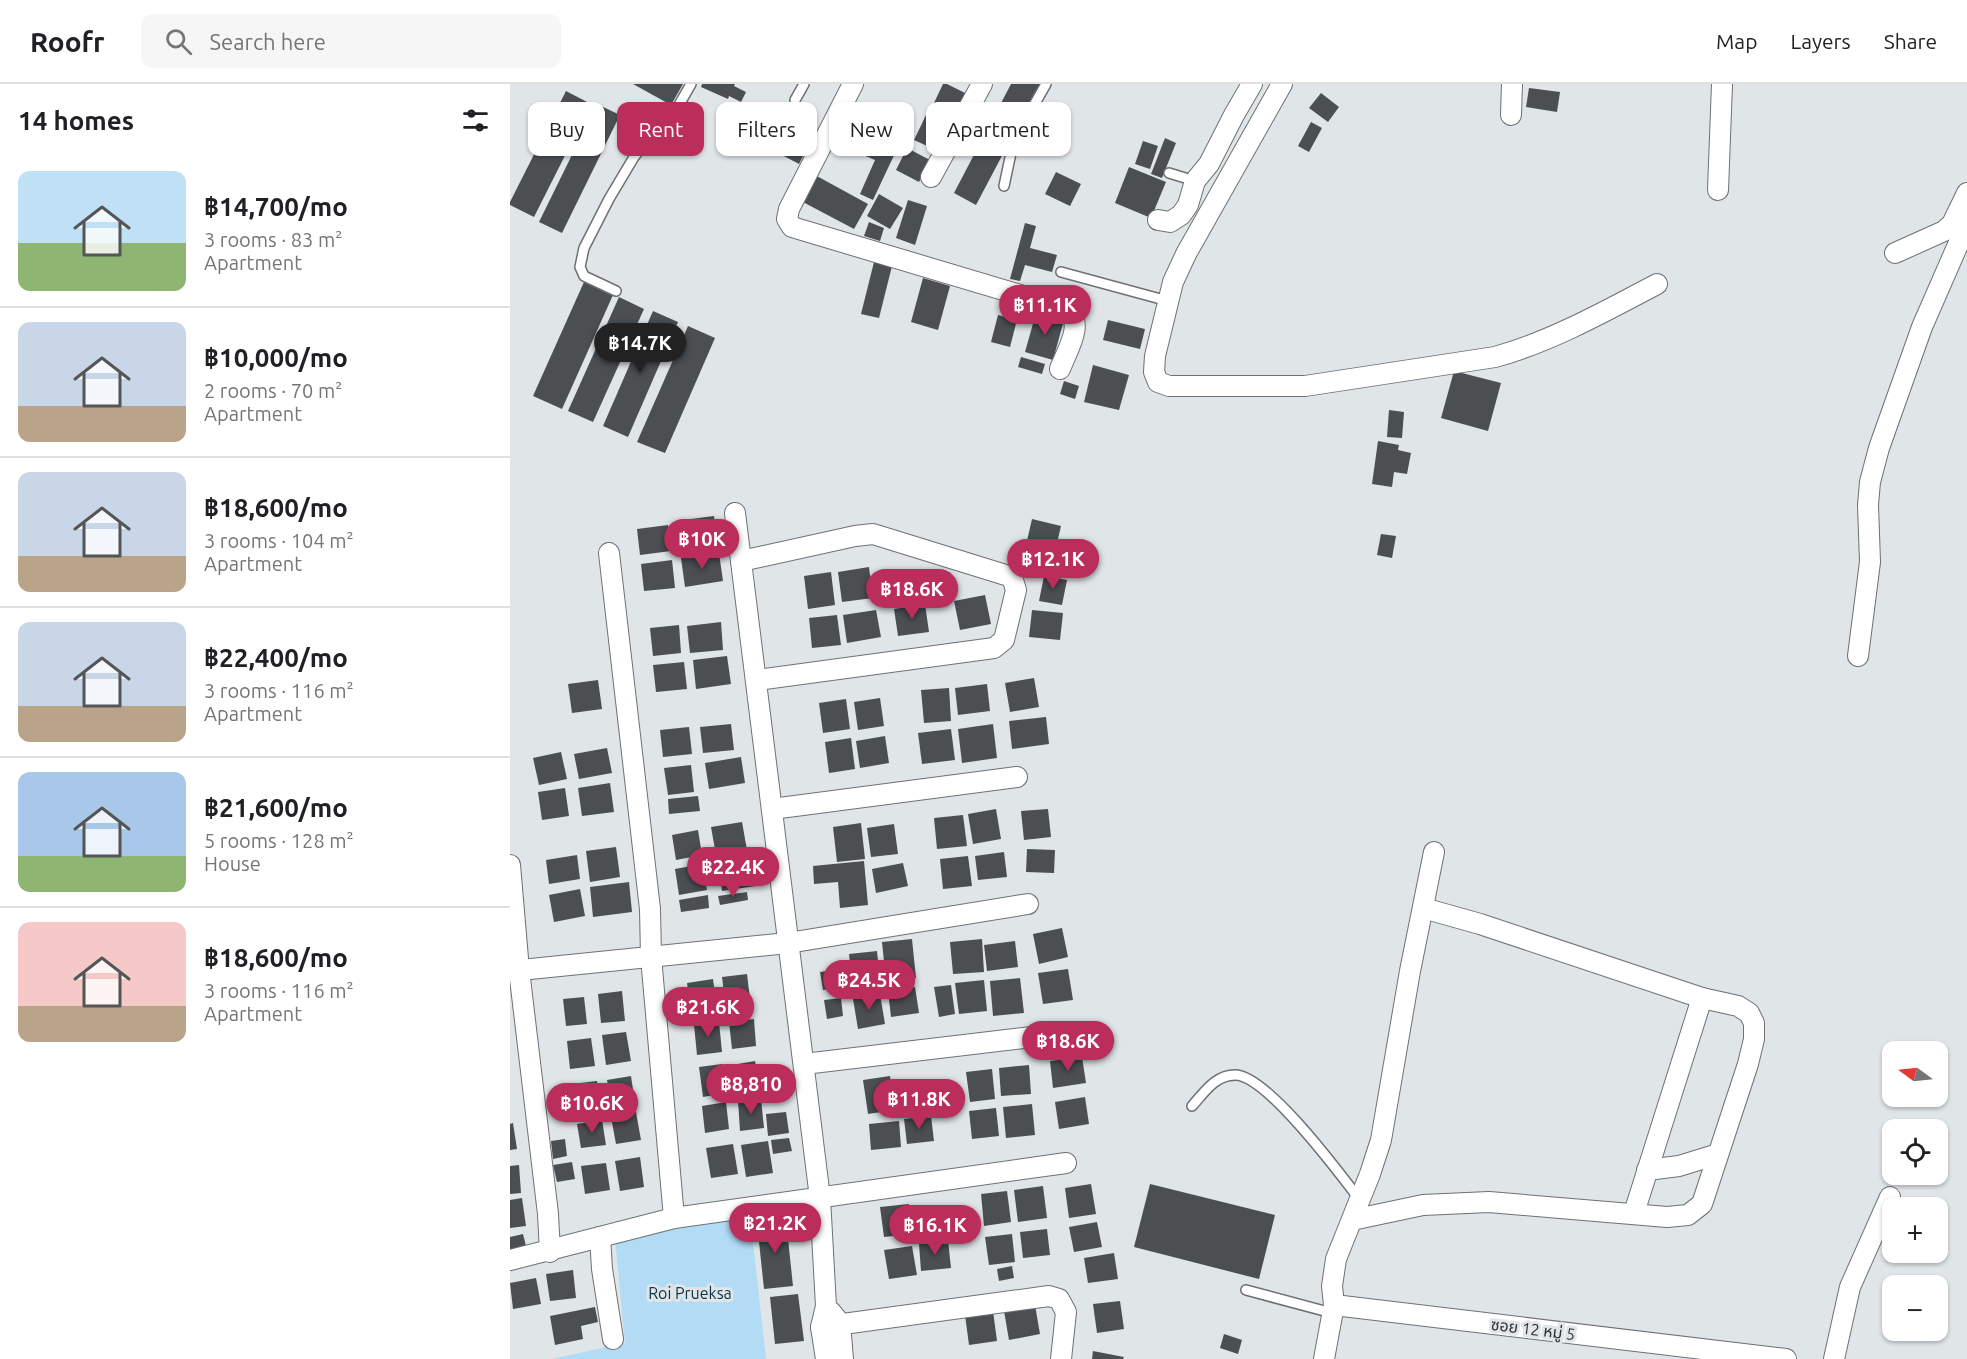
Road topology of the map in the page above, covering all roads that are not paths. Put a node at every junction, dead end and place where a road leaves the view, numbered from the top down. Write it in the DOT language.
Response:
graph roads {
  1 [pos="691,84"];
  2 [pos="804,84"];
  3 [pos="853,84"];
  4 [pos="982,84"];
  5 [pos="1046,84"];
  6 [pos="1252,84"];
  7 [pos="1282,84"];
  8 [pos="1512,84"];
  9 [pos="1722,84"];
  10 [pos="795,100"];
  11 [pos="1511,115"];
  12 [pos="1169,173"];
  13 [pos="931,177"];
  14 [pos="1195,181"];
  15 [pos="1004,186"];
  16 [pos="1718,190"];
  17 [pos="1967,193"];
  18 [pos="1158,220"];
  19 [pos="1967,224"];
  20 [pos="1895,253"];
  21 [pos="1061,272"];
  22 [pos="1656,284"];
  23 [pos="616,291"];
  24 [pos="1168,301"];
  25 [pos="1060,369"];
  26 [pos="735,513"];
  27 [pos="609,553"];
  28 [pos="741,561"];
  29 [pos="1858,656"];
  30 [pos="757,680"];
  31 [pos="1017,777"];
  32 [pos="772,809"];
  33 [pos="1434,852"];
  34 [pos="510,865"];
  35 [pos="1028,904"];
  36 [pos="1423,908"];
  37 [pos="788,943"];
  38 [pos="651,957"];
  39 [pos="514,971"];
  40 [pos="1702,998"];
  41 [pos="1049,1035"];
  42 [pos="804,1064"];
  43 [pos="1192,1106"];
  44 [pos="1718,1154"];
  45 [pos="1066,1162"];
  46 [pos="1647,1170"];
  47 [pos="820,1198"];
  48 [pos="1360,1200"];
  49 [pos="1634,1213"];
  50 [pos="1882,1215"];
  51 [pos="674,1218"];
  52 [pos="1352,1220"];
  53 [pos="600,1237"];
  54 [pos="550,1252"];
  55 [pos="510,1260"];
  56 [pos="1246,1290"];
  57 [pos="1333,1309"];
  58 [pos="831,1325"];
  59 [pos="613,1339"];
  60 [pos="826,1359"];
  61 [pos="843,1359"];
  62 [pos="1061,1359"];
  63 [pos="1324,1359"];
  64 [pos="1786,1359"];
  65 [pos="1834,1359"];
  1 -- 23 [label="lane"];
  2 -- 10 [label="lane"];
  3 -- 25 [label="street"];
  4 -- 13 [label="street"];
  5 -- 15 [label="lane"];
  6 -- 14 [label="street"];
  7 -- 24 [label="street"];
  8 -- 11 [label="street"];
  9 -- 16 [label="street"];
  12 -- 14 [label="lane"];
  14 -- 18 [label="street"];
  17 -- 20 [label="street"];
  19 -- 29 [label="street"];
  21 -- 24 [label="lane"];
  22 -- 24 [label="street"];
  26 -- 28 [label="street"];
  27 -- 38 [label="street"];
  28 -- 30 [label="street"];
  28 -- 30 [label="street"];
  30 -- 32 [label="street"];
  31 -- 32 [label="street"];
  32 -- 37 [label="street"];
  33 -- 36 [label="street"];
  34 -- 39 [label="street"];
  35 -- 37 [label="street"];
  36 -- 40 [label="street"];
  36 -- 48 [label="street"];
  37 -- 38 [label="street"];
  37 -- 42 [label="street"];
  38 -- 39 [label="street"];
  38 -- 51 [label="street"];
  39 -- 54 [label="street"];
  40 -- 44 [label="street"];
  40 -- 46 [label="street"];
  41 -- 42 [label="street"];
  42 -- 47 [label="street"];
  43 -- 48 [label="lane"];
  44 -- 46 [label="street"];
  44 -- 49 [label="street"];
  45 -- 47 [label="street"];
  46 -- 49 [label="street"];
  47 -- 51 [label="street"];
  47 -- 58 [label="street"];
  48 -- 52 [label="street"];
  49 -- 52 [label="street"];
  50 -- 65 [label="street"];
  51 -- 53 [label="street"];
  52 -- 57 [label="street"];
  53 -- 54 [label="street"];
  53 -- 59 [label="street"];
  54 -- 55 [label="street"];
  56 -- 57 [label="lane"];
  57 -- 63 [label="street"];
  57 -- 64 [label="street, ซอย 12 หมู่ 5"];
  58 -- 60 [label="street"];
  58 -- 61 [label="street"];
  58 -- 62 [label="street"];
}
